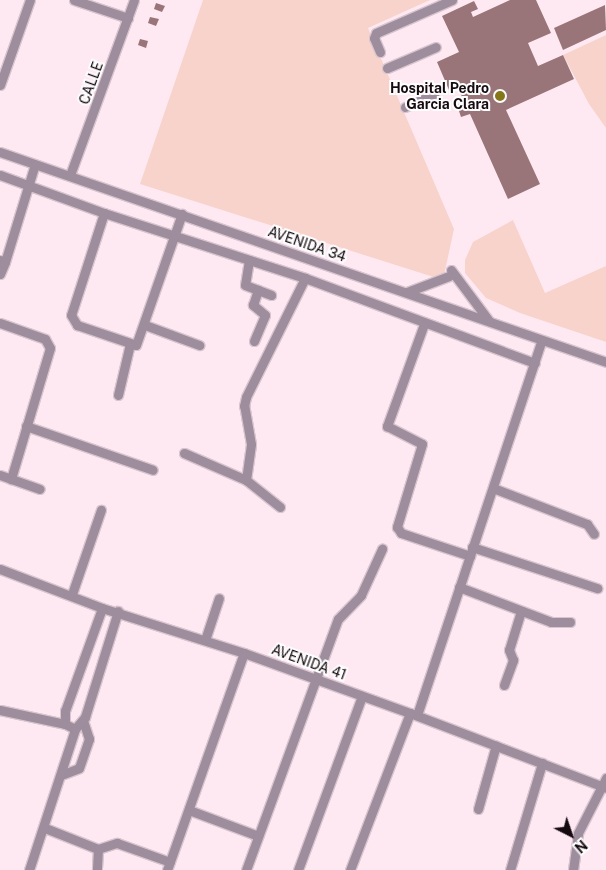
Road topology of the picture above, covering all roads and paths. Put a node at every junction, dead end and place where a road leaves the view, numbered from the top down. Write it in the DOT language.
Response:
graph roads {
  1 [pos="30,0"];
  2 [pos="74,0"];
  3 [pos="134,0"];
  4 [pos="452,0"];
  5 [pos="128,18"];
  6 [pos="436,47"];
  7 [pos="380,52"];
  8 [pos="387,68"];
  9 [pos="0,85"];
  10 [pos="434,94"];
  11 [pos="405,107"];
  12 [pos="0,152"];
  13 [pos="35,164"];
  14 [pos="0,175"];
  15 [pos="70,175"];
  16 [pos="29,186"];
  17 [pos="104,213"];
  18 [pos="182,214"];
  19 [pos="175,236"];
  20 [pos="249,260"];
  21 [pos="2,261"];
  22 [pos="0,274"];
  23 [pos="305,278"];
  24 [pos="258,290"];
  25 [pos="407,292"];
  26 [pos="271,295"];
  27 [pos="490,322"];
  28 [pos="0,323"];
  29 [pos="424,324"];
  30 [pos="145,325"];
  31 [pos="542,340"];
  32 [pos="254,341"];
  33 [pos="130,344"];
  34 [pos="199,345"];
  35 [pos="606,362"];
  36 [pos="535,363"];
  37 [pos="118,395"];
  38 [pos="26,426"];
  39 [pos="184,453"];
  40 [pos="153,470"];
  41 [pos="0,475"];
  42 [pos="11,479"];
  43 [pos="246,480"];
  44 [pos="493,488"];
  45 [pos="40,489"];
  46 [pos="280,507"];
  47 [pos="101,510"];
  48 [pos="594,534"];
  49 [pos="382,549"];
  50 [pos="471,552"];
  51 [pos="0,569"];
  52 [pos="459,587"];
  53 [pos="597,588"];
  54 [pos="72,594"];
  55 [pos="219,598"];
  56 [pos="102,608"];
  57 [pos="118,611"];
  58 [pos="521,611"];
  59 [pos="570,622"];
  60 [pos="205,640"];
  61 [pos="244,653"];
  62 [pos="315,679"];
  63 [pos="504,685"];
  64 [pos="362,696"];
  65 [pos="0,710"];
  66 [pos="414,714"];
  67 [pos="83,721"];
  68 [pos="65,724"];
  69 [pos="75,729"];
  70 [pos="496,745"];
  71 [pos="542,763"];
  72 [pos="61,775"];
  73 [pos="604,784"];
  74 [pos="478,809"];
  75 [pos="189,810"];
  76 [pos="45,828"];
  77 [pos="258,836"];
  78 [pos="98,849"];
  79 [pos="168,866"];
  80 [pos="29,870"];
  81 [pos="97,870"];
  82 [pos="246,870"];
  83 [pos="298,870"];
  84 [pos="350,870"];
  85 [pos="510,870"];
  86 [pos="572,870"];
  1 -- 9 [label="street"];
  2 -- 5 [label="street"];
  3 -- 5 [label="street, CALLE"];
  4 -- 7 [label="street"];
  5 -- 15 [label="street, CALLE"];
  6 -- 8 [label="street"];
  10 -- 11 [label="street"];
  12 -- 13 [label="street, AVENIDA 34"];
  13 -- 15 [label="street, AVENIDA 34"];
  13 -- 16 [label="street"];
  14 -- 16 [label="street"];
  15 -- 18 [label="street, AVENIDA 34"];
  16 -- 17 [label="street"];
  16 -- 21 [label="street"];
  17 -- 19 [label="street"];
  17 -- 33 [label="street"];
  18 -- 19 [label="street"];
  18 -- 25 [label="street, AVENIDA 34"];
  19 -- 20 [label="street"];
  19 -- 30 [label="street"];
  20 -- 23 [label="street"];
  20 -- 24 [label="street"];
  21 -- 22 [label="street"];
  23 -- 29 [label="street"];
  23 -- 43 [label="street"];
  24 -- 26 [label="street"];
  24 -- 32 [label="street"];
  25 -- 27 [label="street, AVENIDA 34"];
  25 -- 27 [label="street"];
  27 -- 31 [label="street, AVENIDA 34"];
  28 -- 38 [label="street"];
  29 -- 36 [label="street"];
  29 -- 50 [label="street"];
  30 -- 33 [label="street"];
  30 -- 34 [label="street"];
  31 -- 35 [label="street, AVENIDA 34"];
  31 -- 36 [label="street"];
  33 -- 37 [label="street"];
  36 -- 44 [label="street"];
  38 -- 40 [label="street"];
  38 -- 42 [label="street"];
  39 -- 43 [label="street"];
  41 -- 42 [label="street"];
  42 -- 45 [label="street"];
  43 -- 46 [label="street"];
  44 -- 48 [label="street"];
  44 -- 50 [label="street"];
  47 -- 54 [label="street"];
  49 -- 62 [label="street"];
  50 -- 52 [label="street"];
  50 -- 53 [label="street"];
  51 -- 54 [label="street, AVENIDA 41"];
  52 -- 58 [label="street"];
  52 -- 66 [label="street"];
  54 -- 56 [label="street, AVENIDA 41"];
  55 -- 60 [label="street"];
  56 -- 57 [label="street, AVENIDA 41"];
  56 -- 68 [label="street"];
  57 -- 60 [label="street, AVENIDA 41"];
  57 -- 67 [label="street"];
  58 -- 59 [label="street"];
  58 -- 63 [label="street"];
  60 -- 61 [label="street, AVENIDA 41"];
  61 -- 62 [label="street, AVENIDA 41"];
  61 -- 75 [label="street"];
  62 -- 64 [label="street, AVENIDA 41"];
  62 -- 77 [label="street"];
  64 -- 66 [label="street, AVENIDA 41"];
  64 -- 83 [label="street"];
  65 -- 68 [label="street"];
  66 -- 70 [label="street, AVENIDA 41"];
  66 -- 84 [label="street"];
  67 -- 69 [label="street"];
  67 -- 72 [label="street"];
  68 -- 69 [label="street"];
  69 -- 72 [label="street"];
  70 -- 71 [label="street, AVENIDA 41"];
  70 -- 74 [label="street"];
  71 -- 73 [label="street, AVENIDA 41"];
  71 -- 85 [label="street"];
  72 -- 76 [label="street"];
  73 -- 86 [label="street"];
  75 -- 77 [label="street"];
  75 -- 79 [label="street"];
  76 -- 78 [label="street"];
  76 -- 80 [label="street"];
  77 -- 82 [label="street"];
  78 -- 79 [label="street"];
  78 -- 81 [label="street"];
}
